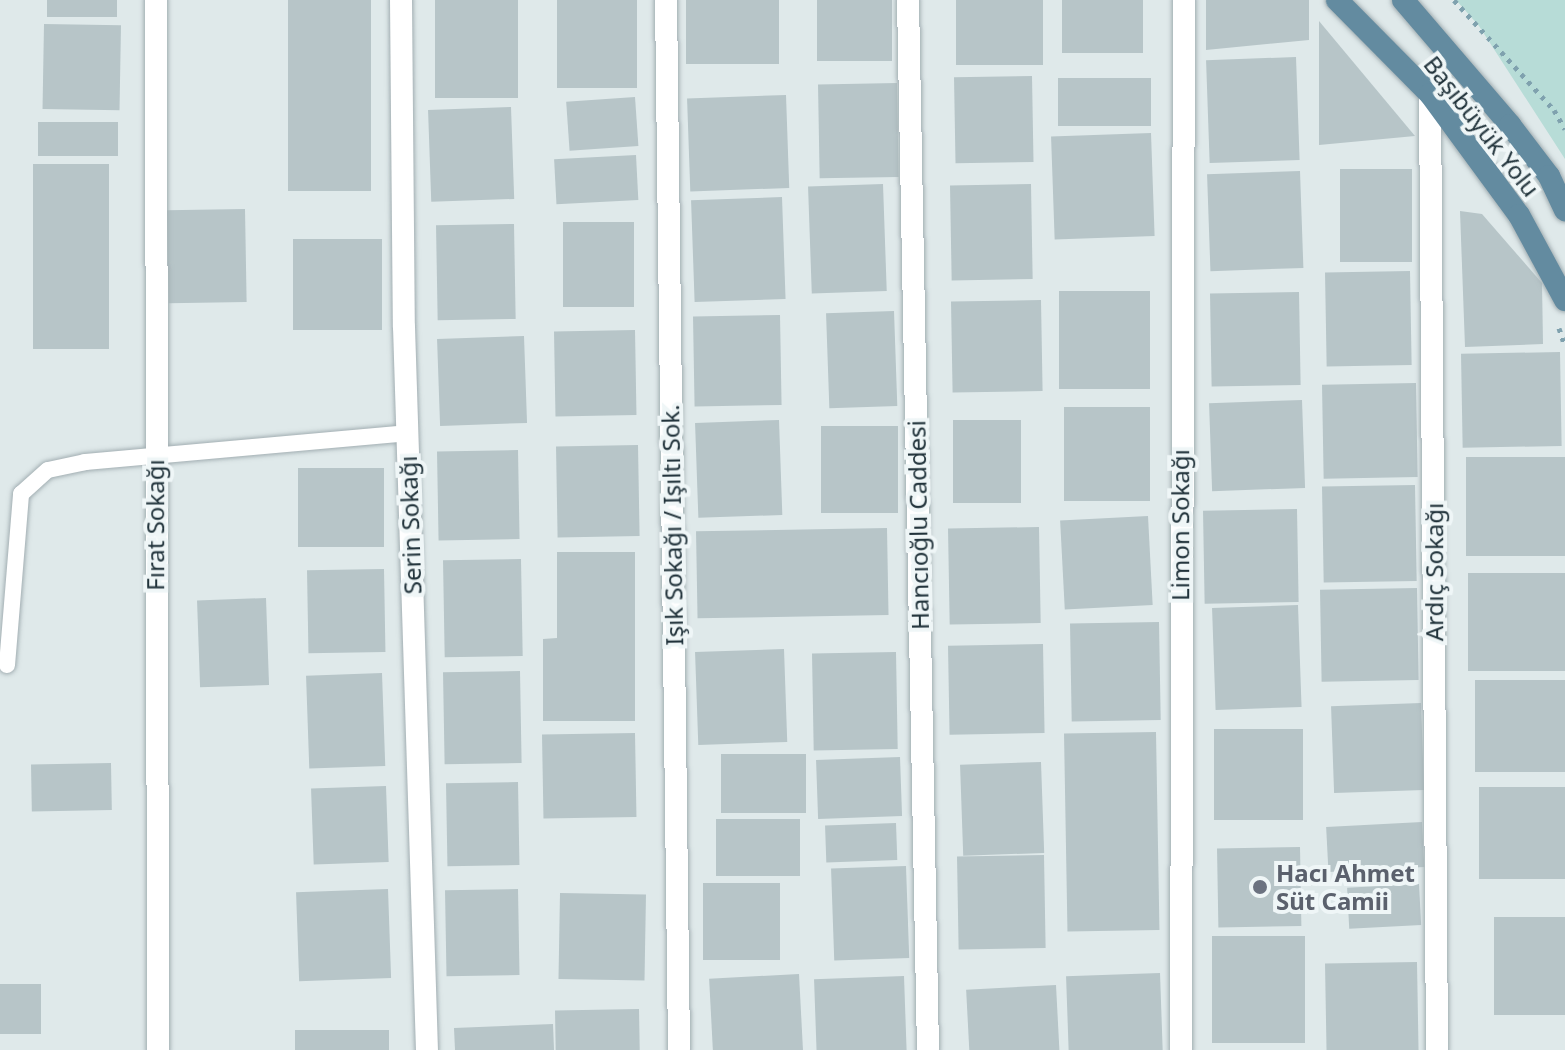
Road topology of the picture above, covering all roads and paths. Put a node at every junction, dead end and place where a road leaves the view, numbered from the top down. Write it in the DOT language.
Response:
graph roads {
  1 [pos="156,0"];
  2 [pos="401,0"];
  3 [pos="666,0"];
  4 [pos="908,0"];
  5 [pos="1184,0"];
  6 [pos="1337,0"];
  7 [pos="1403,0"];
  8 [pos="1454,0"];
  9 [pos="1430,94"];
  10 [pos="1565,129"];
  11 [pos="1565,211"];
  12 [pos="1565,300"];
  13 [pos="407,433"];
  14 [pos="154,458"];
  15 [pos="7,665"];
  16 [pos="158,1050"];
  17 [pos="427,1050"];
  18 [pos="679,1050"];
  19 [pos="928,1050"];
  20 [pos="1181,1050"];
  21 [pos="1437,1050"];
  1 -- 14 [label="street, Fırat Sokağı"];
  2 -- 13 [label="street, Serin Sokağı"];
  3 -- 18 [label="street, Işık Sokağı / Işıltı Sok."];
  4 -- 19 [label="street, Hancıoğlu Caddesi"];
  5 -- 20 [label="street, Limon Sokağı"];
  6 -- 9 [label="main road, Başıbüyük Yolu"];
  7 -- 11 [label="main road, Başıbüyük Yolu"];
  8 -- 10 [label="path"];
  9 -- 12 [label="main road, Başıbüyük Yolu"];
  9 -- 21 [label="street, Ardıç Sokağı"];
  13 -- 14 [label="lane"];
  13 -- 17 [label="street, Serin Sokağı"];
  14 -- 15 [label="lane"];
  14 -- 16 [label="street, Fırat Sokağı"];
}
